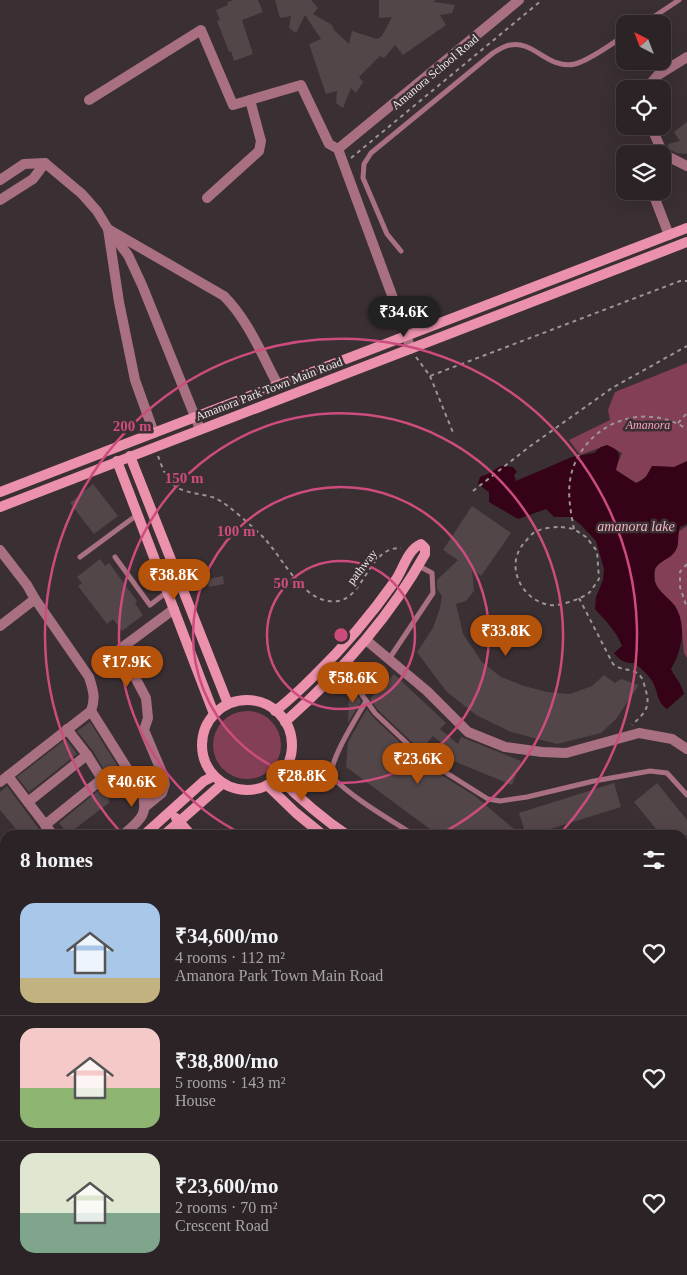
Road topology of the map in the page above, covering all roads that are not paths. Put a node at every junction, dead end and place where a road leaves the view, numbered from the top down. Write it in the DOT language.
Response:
graph roads {
  1 [pos="519,0"];
  2 [pos="679,0"];
  3 [pos="656,15"];
  4 [pos="616,41"];
  5 [pos="687,57"];
  6 [pos="654,80"];
  7 [pos="89,100"];
  8 [pos="250,100"];
  9 [pos="338,149"];
  10 [pos="671,158"];
  11 [pos="45,163"];
  12 [pos="687,166"];
  13 [pos="0,180"];
  14 [pos="207,198"];
  15 [pos="0,200"];
  16 [pos="655,200"];
  17 [pos="687,228"];
  18 [pos="108,229"];
  19 [pos="669,235"];
  20 [pos="687,242"];
  21 [pos="401,251"];
  22 [pos="407,336"];
  23 [pos="410,349"];
  24 [pos="278,385"];
  25 [pos="195,417"];
  26 [pos="200,429"];
  27 [pos="154,433"];
  28 [pos="130,456"];
  29 [pos="117,461"];
  30 [pos="0,492"];
  31 [pos="0,507"];
  32 [pos="138,515"];
  33 [pos="0,550"];
  34 [pos="80,557"];
  35 [pos="115,557"];
  36 [pos="419,566"];
  37 [pos="167,592"];
  38 [pos="35,599"];
  39 [pos="174,609"];
  40 [pos="0,626"];
  41 [pos="366,640"];
  42 [pos="389,659"];
  43 [pos="342,667"];
  44 [pos="366,701"];
  45 [pos="228,704"];
  46 [pos="90,710"];
  47 [pos="275,711"];
  48 [pos="214,714"];
  49 [pos="285,722"];
  50 [pos="67,729"];
  51 [pos="687,749"];
  52 [pos="86,755"];
  53 [pos="214,776"];
  54 [pos="278,777"];
  55 [pos="4,779"];
  56 [pos="102,779"];
  57 [pos="223,783"];
  58 [pos="267,785"];
  59 [pos="109,790"];
  60 [pos="687,796"];
  61 [pos="28,802"];
  62 [pos="145,807"];
  63 [pos="171,811"];
  64 [pos="179,821"];
  65 [pos="45,825"];
  66 [pos="49,830"];
  67 [pos="129,830"];
  68 [pos="150,830"];
  69 [pos="169,830"];
  70 [pos="187,830"];
  71 [pos="317,830"];
  72 [pos="340,830"];
  73 [pos="406,830"];
  1 -- 9 [label="street, Amanora School Road"];
  2 -- 3 [label="lane"];
  4 -- 21 [label="lane"];
  5 -- 6 [label="street"];
  7 -- 8 [label="street"];
  8 -- 9 [label="street"];
  8 -- 14 [label="street"];
  9 -- 22 [label="street"];
  10 -- 12 [label="street"];
  11 -- 13 [label="street"];
  11 -- 15 [label="street"];
  11 -- 18 [label="street"];
  16 -- 19 [label="street"];
  17 -- 19 [label="main road, Amanora Park Town Main Road"];
  18 -- 24 [label="street"];
  18 -- 25 [label="street"];
  18 -- 27 [label="street"];
  19 -- 22 [label="main road, Amanora Park Town Main Road"];
  20 -- 23 [label="main road, Amanora Park Town Main Road"];
  22 -- 23 [label="street"];
  22 -- 24 [label="main road, Amanora Park Town Main Road"];
  23 -- 26 [label="main road, Amanora Park Town Main Road"];
  24 -- 25 [label="main road, Amanora Park Town Main Road"];
  25 -- 26 [label="street"];
  25 -- 27 [label="main road, Amanora Park Town Main Road"];
  26 -- 28 [label="main road, Amanora Park Town Main Road"];
  27 -- 30 [label="main road, Amanora Park Town Main Road"];
  28 -- 29 [label="main road, Amanora Park Town Main Road"];
  28 -- 45 [label="main road"];
  29 -- 31 [label="main road, Amanora Park Town Main Road"];
  29 -- 32 [label="main road"];
  32 -- 34 [label="lane"];
  32 -- 37 [label="main road"];
  33 -- 38 [label="street"];
  35 -- 37 [label="lane"];
  36 -- 41 [label="main road"];
  36 -- 42 [label="lane"];
  36 -- 47 [label="main road"];
  37 -- 39 [label="main road"];
  38 -- 40 [label="street"];
  38 -- 46 [label="street"];
  39 -- 48 [label="main road"];
  39 -- 62 [label="street"];
  41 -- 42 [label="street"];
  41 -- 43 [label="main road"];
  42 -- 51 [label="street"];
  43 -- 44 [label="lane"];
  43 -- 49 [label="main road"];
  44 -- 60 [label="lane"];
  44 -- 73 [label="lane"];
  45 -- 47 [label="main road"];
  45 -- 48 [label="main road"];
  46 -- 50 [label="street"];
  46 -- 62 [label="street"];
  47 -- 49 [label="main road"];
  48 -- 53 [label="main road"];
  49 -- 54 [label="main road"];
  50 -- 52 [label="street"];
  50 -- 55 [label="street"];
  52 -- 56 [label="street"];
  52 -- 61 [label="street"];
  53 -- 57 [label="main road"];
  53 -- 63 [label="main road"];
  54 -- 58 [label="main road"];
  54 -- 72 [label="main road"];
  55 -- 61 [label="street"];
  56 -- 59 [label="street"];
  56 -- 65 [label="street"];
  57 -- 58 [label="main road"];
  57 -- 64 [label="main road"];
  58 -- 71 [label="main road"];
  61 -- 65 [label="street"];
  62 -- 67 [label="street"];
  63 -- 64 [label="main road"];
  63 -- 68 [label="main road"];
  64 -- 69 [label="main road"];
  64 -- 70 [label="main road"];
  65 -- 66 [label="street"];
}
